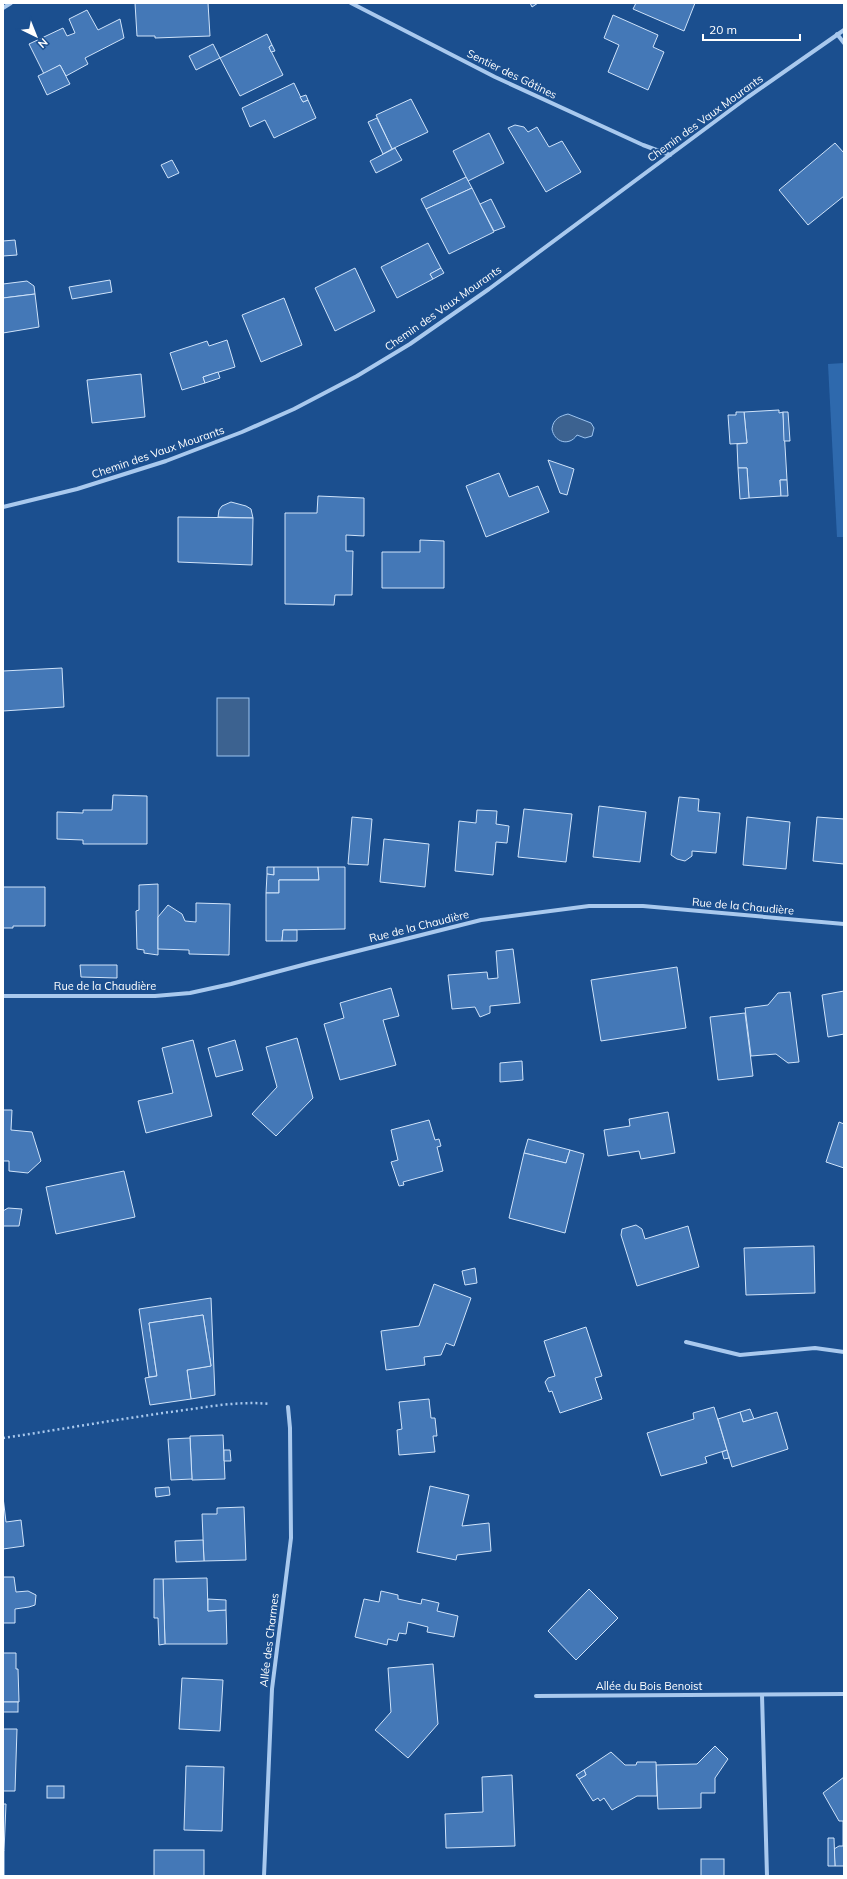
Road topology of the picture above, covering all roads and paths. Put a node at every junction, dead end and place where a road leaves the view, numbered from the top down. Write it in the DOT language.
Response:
graph roads {
  1 [pos="11,3"];
  2 [pos="351,3"];
  3 [pos="3,8"];
  4 [pos="844,30"];
  5 [pos="837,34"];
  6 [pos="844,44"];
  7 [pos="670,155"];
  8 [pos="3,507"];
  9 [pos="844,924"];
  10 [pos="3,996"];
  11 [pos="686,1342"];
  12 [pos="844,1352"];
  13 [pos="288,1407"];
  14 [pos="3,1438"];
  15 [pos="844,1694"];
  16 [pos="762,1695"];
  17 [pos="536,1696"];
  18 [pos="264,1876"];
  19 [pos="766,1876"];
  1 -- 3 [label="street"];
  2 -- 7 [label="street, Sentier des Gâtines"];
  4 -- 5 [label="street, Chemin des Vaux Mourants"];
  5 -- 6 [label="street"];
  5 -- 7 [label="street, Chemin des Vaux Mourants"];
  7 -- 8 [label="street, Chemin des Vaux Mourants"];
  9 -- 10 [label="street, Rue de la Chaudière"];
  11 -- 12 [label="street"];
  13 -- 14 [label="path"];
  13 -- 18 [label="street, Allée des Charmes"];
  15 -- 16 [label="street, Allée du Bois Benoist"];
  16 -- 17 [label="street, Allée du Bois Benoist"];
  16 -- 19 [label="street"];
}
